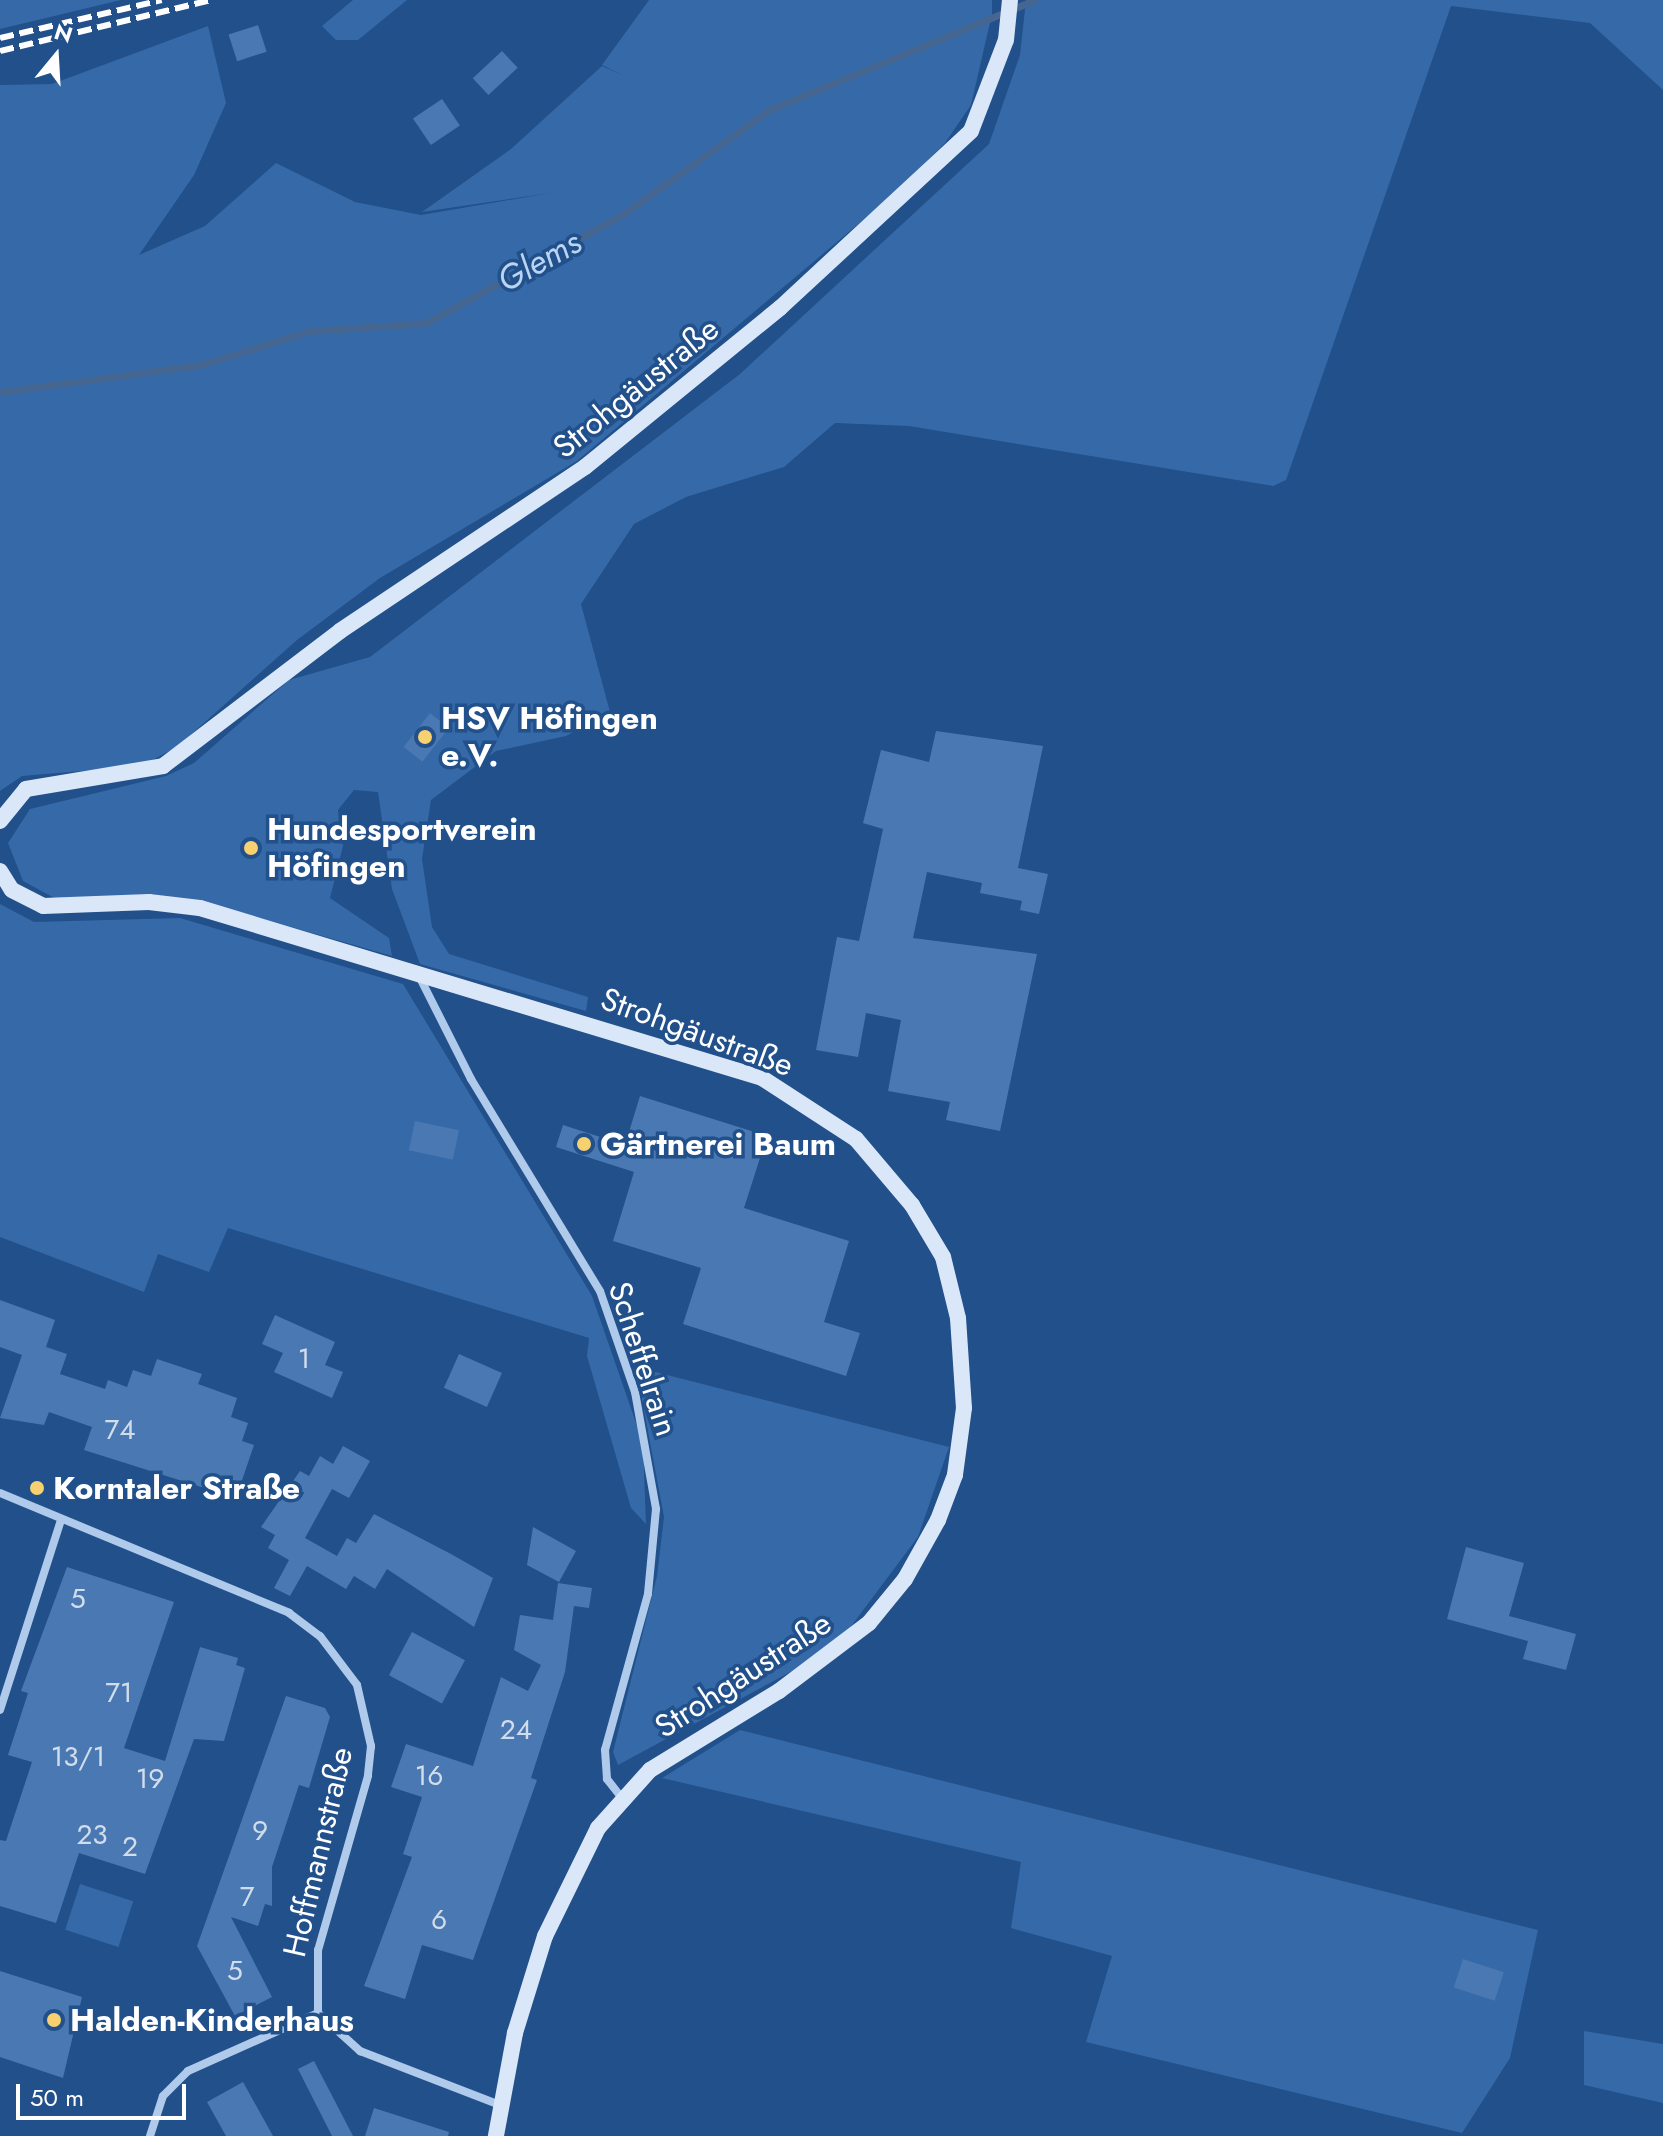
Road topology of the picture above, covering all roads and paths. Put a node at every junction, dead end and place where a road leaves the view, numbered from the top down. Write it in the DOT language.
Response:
graph roads {
  1 [pos="1010,0"];
  2 [pos="0,821"];
  3 [pos="0,871"];
  4 [pos="416,971"];
  5 [pos="0,1493"];
  6 [pos="61,1520"];
  7 [pos="0,1710"];
  8 [pos="621,1797"];
  9 [pos="318,2013"];
  10 [pos="500,2105"];
  11 [pos="150,2136"];
  12 [pos="496,2136"];
  1 -- 2 [label="main road, Strohgäustraße"];
  3 -- 4 [label="main road, Strohgäustraße"];
  4 -- 8 [label="street, Scheffelrain"];
  4 -- 8 [label="main road, Strohgäustraße"];
  5 -- 6 [label="street, Hoffmannstraße"];
  6 -- 7 [label="street"];
  6 -- 9 [label="street, Hoffmannstraße"];
  8 -- 10 [label="main road, Strohgäustraße"];
  9 -- 10 [label="street"];
  9 -- 11 [label="street"];
  10 -- 12 [label="main road, Strohgäustraße"];
}
